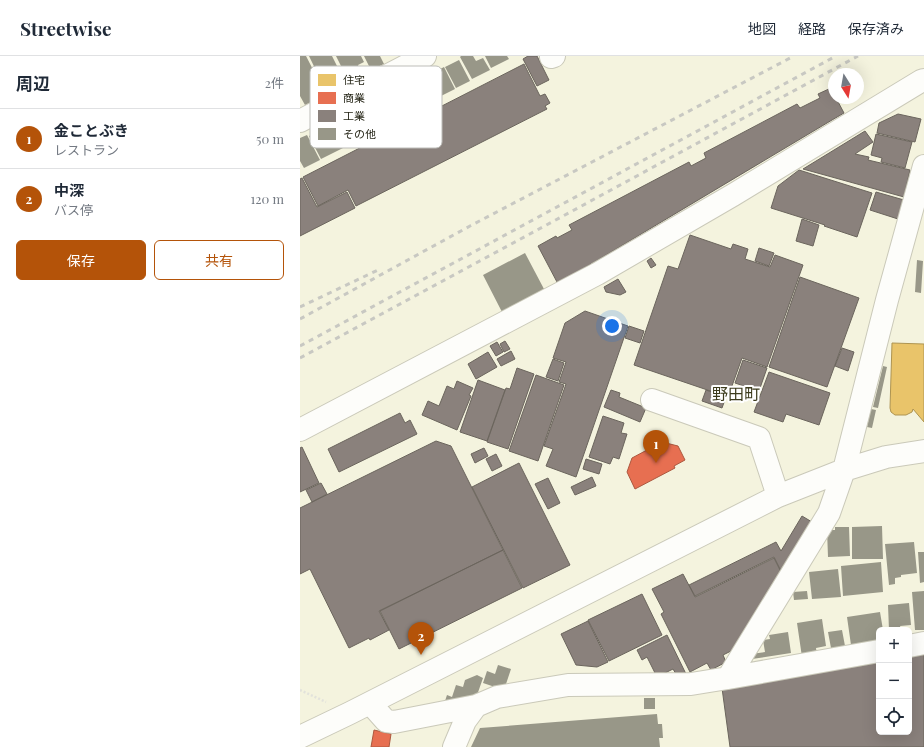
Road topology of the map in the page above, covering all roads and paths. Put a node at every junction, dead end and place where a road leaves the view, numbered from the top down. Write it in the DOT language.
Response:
graph roads {
  1 [pos="425,56"];
  2 [pos="406,66"];
  3 [pos="924,80"];
  4 [pos="310,116"];
  5 [pos="300,121"];
  6 [pos="924,166"];
  7 [pos="652,400"];
  8 [pos="300,430"];
  9 [pos="924,451"];
  10 [pos="844,470"];
  11 [pos="778,496"];
  12 [pos="924,643"];
  13 [pos="912,645"];
  14 [pos="876,652"];
  15 [pos="728,678"];
  16 [pos="370,703"];
  17 [pos="476,706"];
  18 [pos="300,737"];
  19 [pos="454,747"];
  1 -- 2 [label="street"];
  3 -- 8 [label="street"];
  4 -- 5 [label="street"];
  6 -- 10 [label="street"];
  7 -- 11 [label="street"];
  9 -- 10 [label="street"];
  10 -- 11 [label="street"];
  10 -- 15 [label="street"];
  11 -- 16 [label="street"];
  12 -- 13 [label="street"];
  14 -- 15 [label="street"];
  15 -- 17 [label="street"];
  16 -- 17 [label="street"];
  16 -- 18 [label="street"];
  17 -- 19 [label="street"];
}
